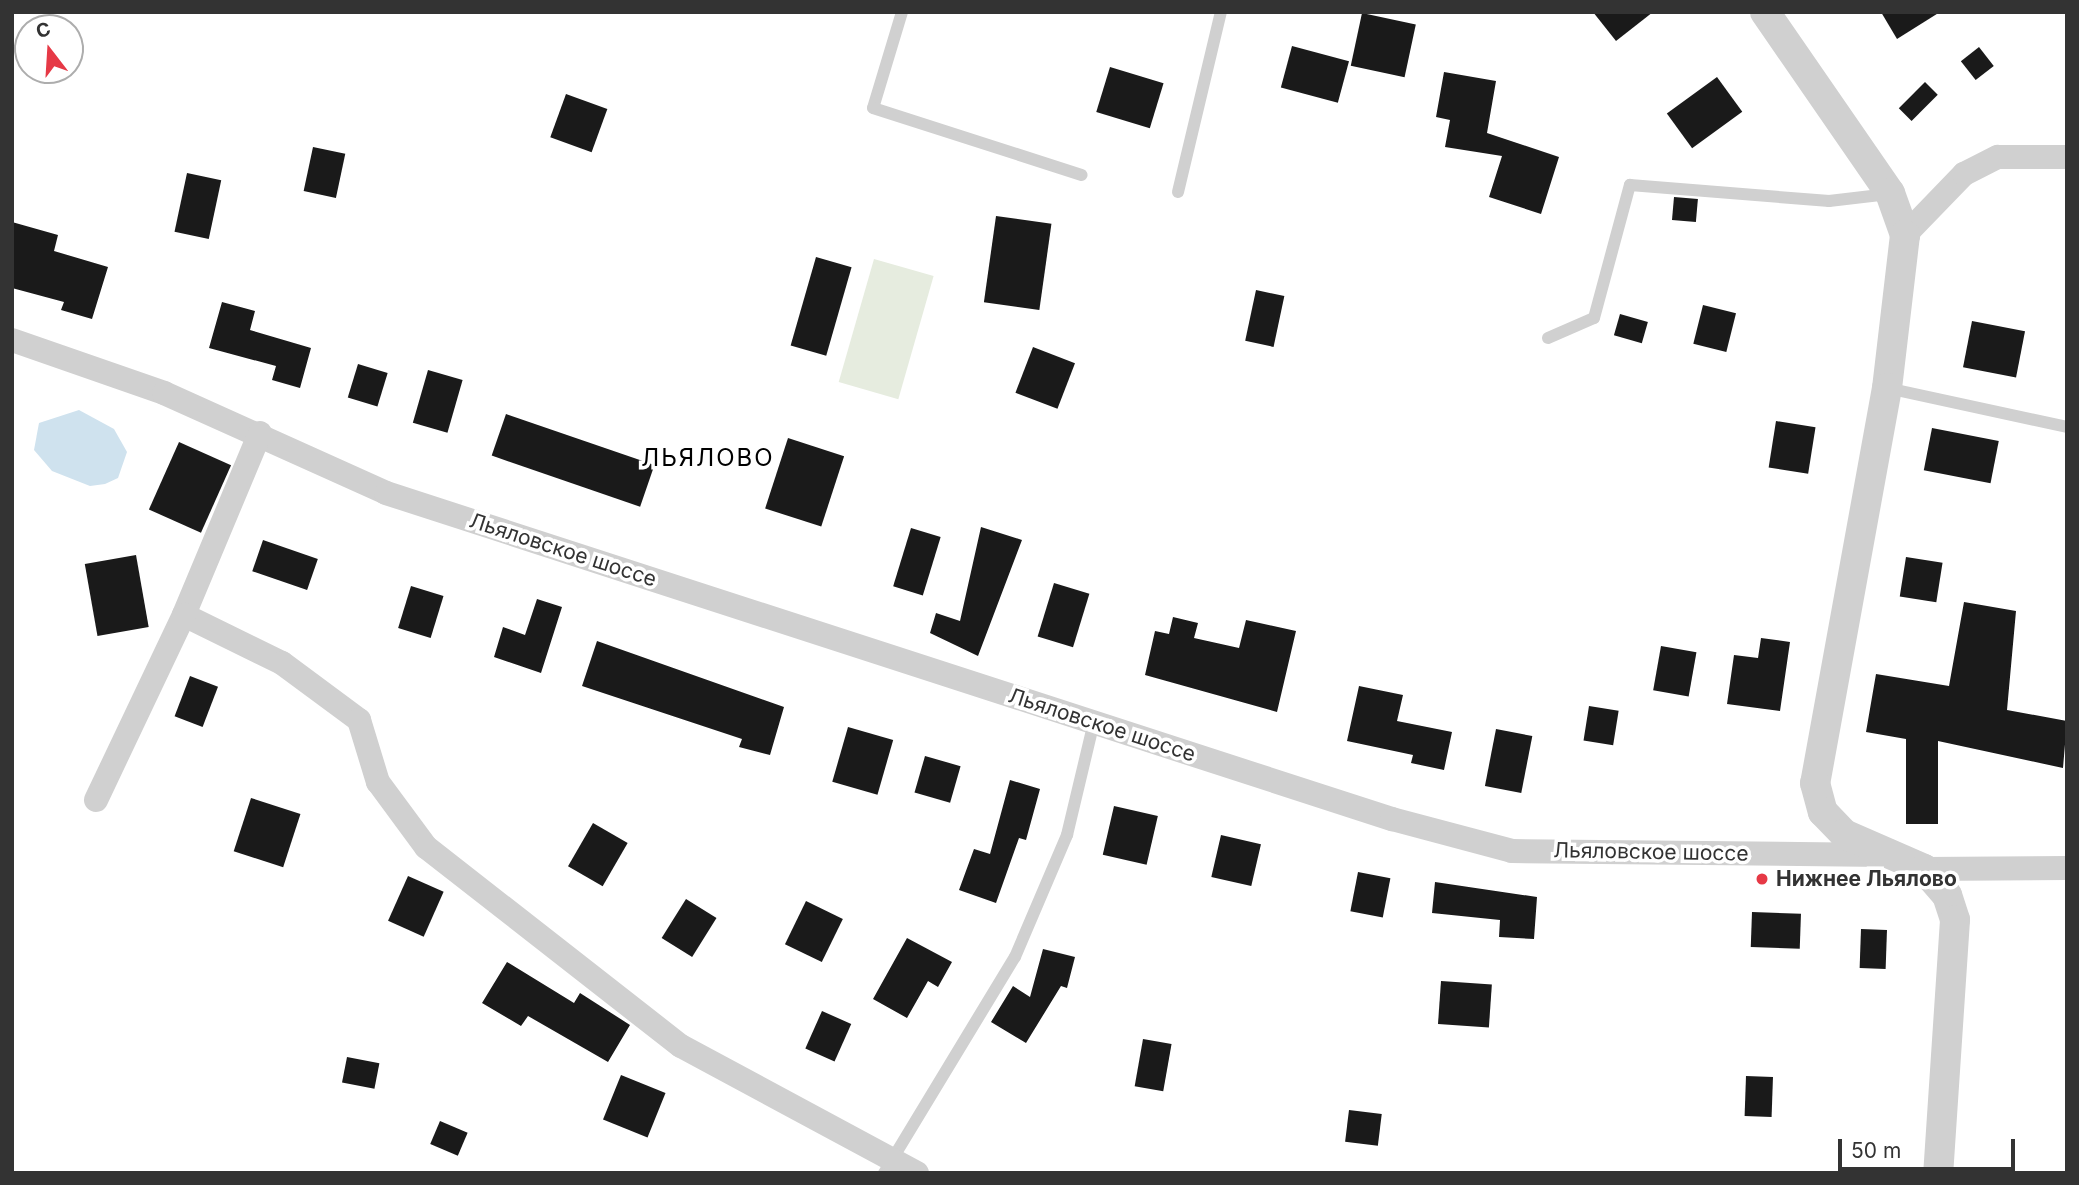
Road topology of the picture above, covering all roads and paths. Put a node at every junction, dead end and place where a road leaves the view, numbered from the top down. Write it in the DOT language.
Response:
graph roads {
  1 [pos="902,12"];
  2 [pos="1221,12"];
  3 [pos="1765,12"];
  4 [pos="2067,157"];
  5 [pos="1082,176"];
  6 [pos="1178,192"];
  7 [pos="1890,194"];
  8 [pos="1905,235"];
  9 [pos="1548,338"];
  10 [pos="16,343"];
  11 [pos="1886,388"];
  12 [pos="2067,427"];
  13 [pos="260,433"];
  14 [pos="184,615"];
  15 [pos="1094,722"];
  16 [pos="96,800"];
  17 [pos="1885,855"];
  18 [pos="1924,869"];
  19 [pos="2067,869"];
  20 [pos="888,1166"];
  21 [pos="917,1173"];
  22 [pos="1938,1173"];
  1 -- 5 [label="lane"];
  2 -- 6 [label="lane"];
  3 -- 7 [label="street"];
  4 -- 8 [label="street"];
  7 -- 8 [label="street"];
  7 -- 9 [label="lane"];
  8 -- 11 [label="street"];
  10 -- 13 [label="street, Льяловское шоссе"];
  11 -- 12 [label="lane"];
  11 -- 17 [label="street"];
  13 -- 14 [label="street"];
  13 -- 15 [label="street, Льяловское шоссе"];
  14 -- 16 [label="street"];
  14 -- 20 [label="street"];
  15 -- 17 [label="street, Льяловское шоссе"];
  15 -- 20 [label="lane"];
  17 -- 18 [label="street, Льяловское шоссе"];
  18 -- 19 [label="street"];
  18 -- 22 [label="street, Льяловское шоссе"];
  20 -- 21 [label="street"];
}
